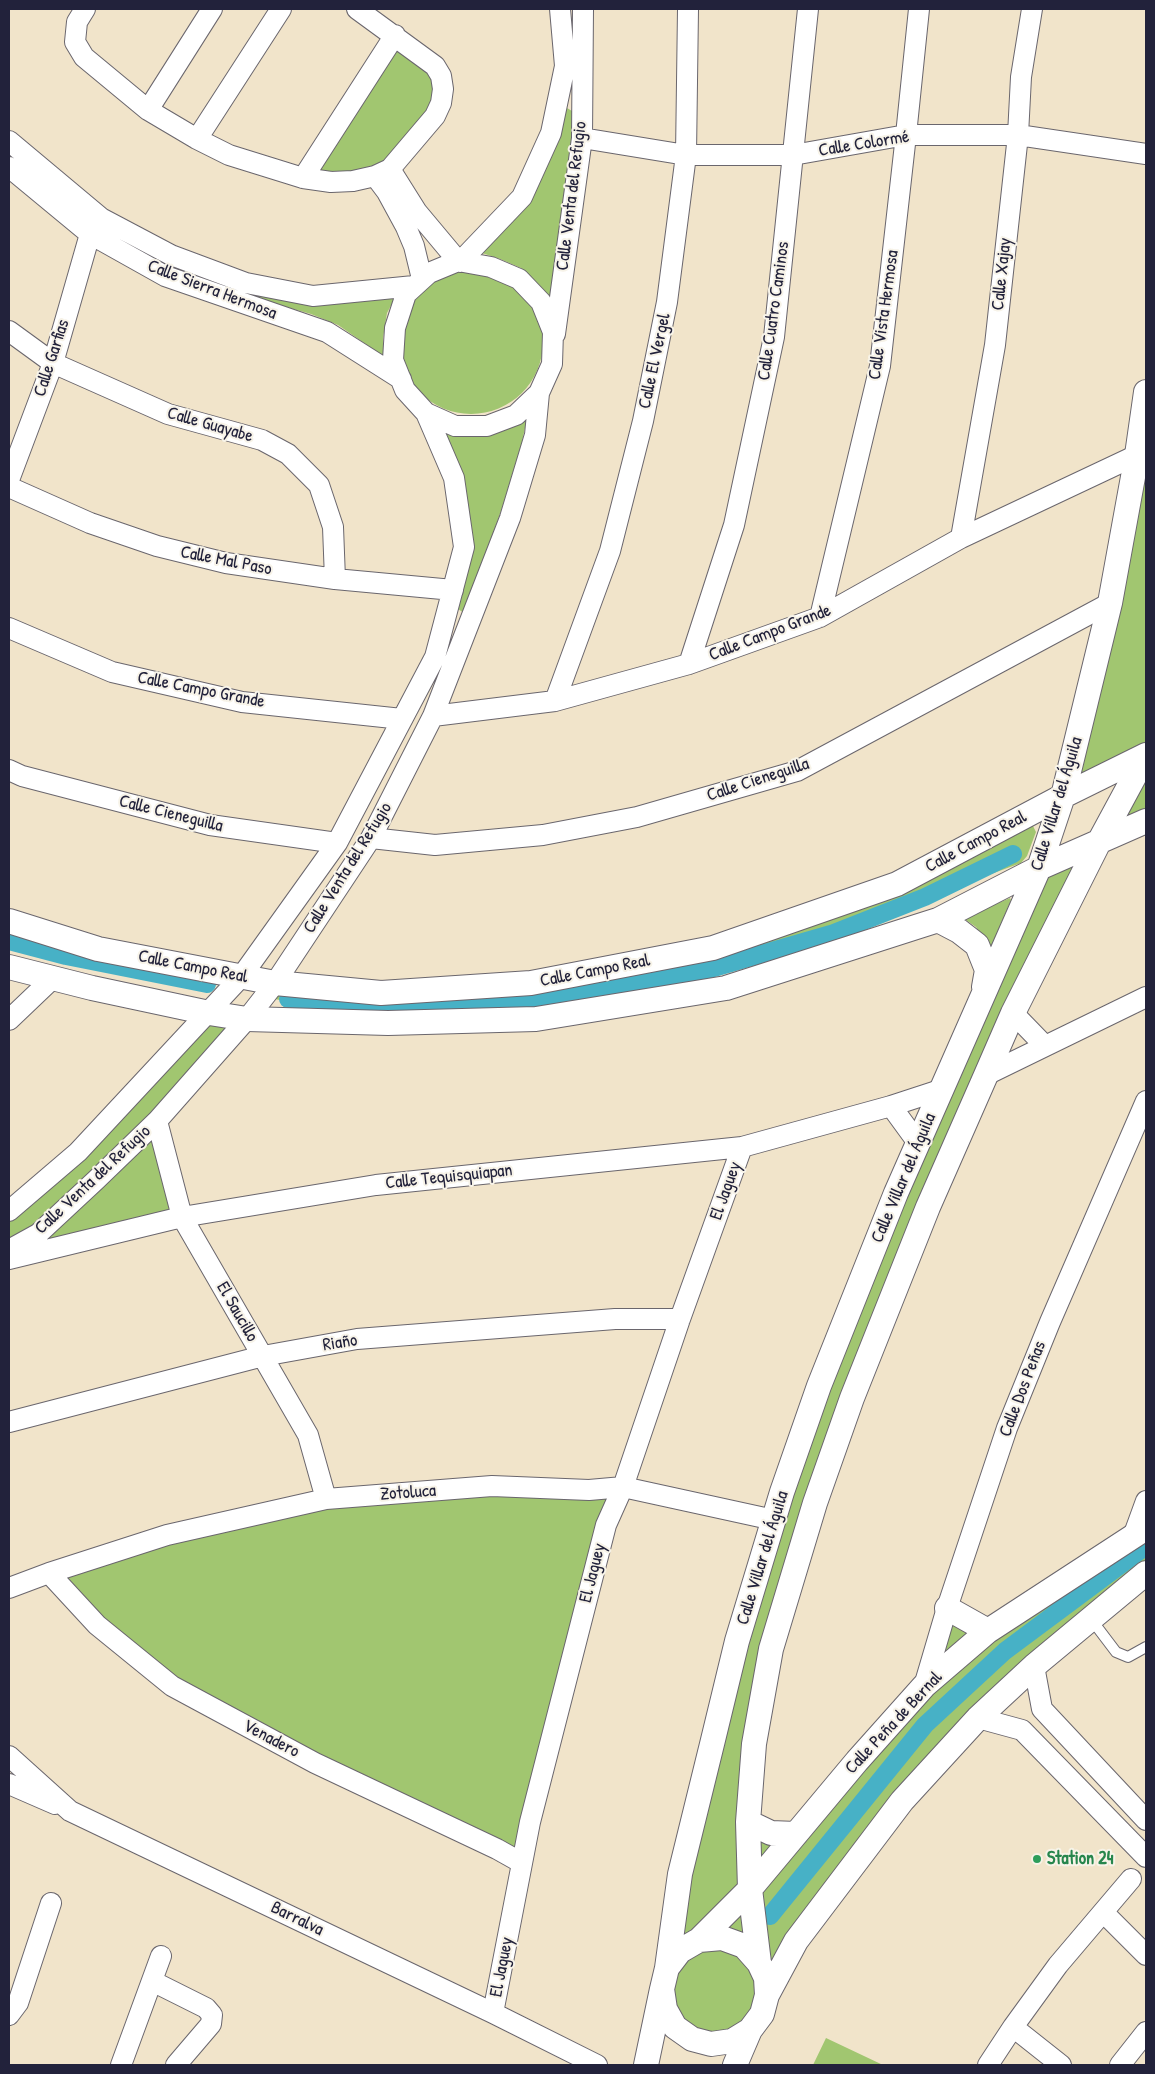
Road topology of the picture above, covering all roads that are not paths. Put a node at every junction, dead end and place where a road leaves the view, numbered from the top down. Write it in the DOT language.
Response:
graph roads {
  1 [pos="85,9"];
  2 [pos="212,9"];
  3 [pos="281,9"];
  4 [pos="357,9"];
  5 [pos="560,9"];
  6 [pos="583,9"];
  7 [pos="688,9"];
  8 [pos="808,9"];
  9 [pos="919,9"];
  10 [pos="1032,9"];
  11 [pos="395,35"];
  12 [pos="148,110"];
  13 [pos="906,135"];
  14 [pos="1018,135"];
  15 [pos="582,138"];
  16 [pos="197,139"];
  17 [pos="9,141"];
  18 [pos="1146,154"];
  19 [pos="686,155"];
  20 [pos="793,155"];
  21 [pos="9,166"];
  22 [pos="383,172"];
  23 [pos="303,178"];
  24 [pos="90,234"];
  25 [pos="459,261"];
  26 [pos="418,283"];
  27 [pos="9,331"];
  28 [pos="552,353"];
  29 [pos="53,363"];
  30 [pos="401,379"];
  31 [pos="1146,392"];
  32 [pos="539,393"];
  33 [pos="426,413"];
  34 [pos="1138,455"];
  35 [pos="9,480"];
  36 [pos="9,487"];
  37 [pos="962,538"];
  38 [pos="335,579"];
  39 [pos="453,590"];
  40 [pos="1110,603"];
  41 [pos="820,617"];
  42 [pos="9,628"];
  43 [pos="689,664"];
  44 [pos="555,701"];
  45 [pos="433,716"];
  46 [pos="402,719"];
  47 [pos="1146,755"];
  48 [pos="9,770"];
  49 [pos="1063,796"];
  50 [pos="1146,821"];
  51 [pos="371,838"];
  52 [pos="1099,842"];
  53 [pos="337,843"];
  54 [pos="1039,868"];
  55 [pos="938,920"];
  56 [pos="9,922"];
  57 [pos="9,967"];
  58 [pos="241,977"];
  59 [pos="52,979"];
  60 [pos="275,982"];
  61 [pos="1146,997"];
  62 [pos="982,998"];
  63 [pos="209,1013"];
  64 [pos="1013,1014"];
  65 [pos="247,1019"];
  66 [pos="9,1020"];
  67 [pos="1045,1046"];
  68 [pos="986,1075"];
  69 [pos="942,1089"];
  70 [pos="1146,1101"];
  71 [pos="891,1106"];
  72 [pos="157,1121"];
  73 [pos="918,1143"];
  74 [pos="742,1147"];
  75 [pos="9,1211"];
  76 [pos="182,1217"];
  77 [pos="9,1250"];
  78 [pos="9,1259"];
  79 [pos="680,1319"];
  80 [pos="263,1356"];
  81 [pos="9,1422"];
  82 [pos="623,1488"];
  83 [pos="326,1499"];
  84 [pos="1146,1501"];
  85 [pos="774,1520"];
  86 [pos="1140,1531"];
  87 [pos="49,1573"];
  88 [pos="1146,1573"];
  89 [pos="9,1588"];
  90 [pos="947,1608"];
  91 [pos="1091,1619"];
  92 [pos="988,1631"];
  93 [pos="1146,1647"];
  94 [pos="1034,1666"];
  95 [pos="924,1686"];
  96 [pos="978,1718"];
  97 [pos="9,1756"];
  98 [pos="9,1784"];
  99 [pos="70,1811"];
  100 [pos="1143,1816"];
  101 [pos="748,1822"];
  102 [pos="1119,1828"];
  103 [pos="796,1834"];
  104 [pos="1146,1857"];
  105 [pos="522,1863"];
  106 [pos="1131,1879"];
  107 [pos="750,1889"];
  108 [pos="51,1903"];
  109 [pos="1103,1912"];
  110 [pos="699,1940"];
  111 [pos="1146,1955"];
  112 [pos="161,1956"];
  113 [pos="759,1963"];
  114 [pos="664,1978"];
  115 [pos="152,1980"];
  116 [pos="767,1995"];
  117 [pos="493,2013"];
  118 [pos="9,2015"];
  119 [pos="1013,2027"];
  120 [pos="750,2030"];
  121 [pos="1146,2032"];
  122 [pos="122,2065"];
  123 [pos="176,2065"];
  124 [pos="597,2065"];
  125 [pos="646,2065"];
  126 [pos="735,2065"];
  127 [pos="988,2065"];
  128 [pos="1062,2065"];
  129 [pos="1120,2065"];
  1 -- 12 [label="street"];
  2 -- 12 [label="street"];
  3 -- 16 [label="street"];
  4 -- 11 [label="street"];
  5 -- 25 [label="street, Calle Venta del Refugio"];
  6 -- 15 [label="street, Calle Venta del Refugio"];
  7 -- 19 [label="street, Calle El Vergel"];
  8 -- 20 [label="street, Calle Cuatro Caminos"];
  9 -- 13 [label="street, Calle Vista Hermosa"];
  10 -- 14 [label="street, Calle Xajay"];
  11 -- 22 [label="street"];
  11 -- 23 [label="street"];
  12 -- 16 [label="street"];
  13 -- 14 [label="street, Calle Colormé"];
  13 -- 20 [label="street, Calle Colormé"];
  13 -- 41 [label="street, Calle Vista Hermosa"];
  14 -- 18 [label="street, Calle Colormé"];
  14 -- 37 [label="street, Calle Xajay"];
  15 -- 19 [label="street, Calle Colormé"];
  15 -- 28 [label="street, Calle Venta del Refugio"];
  16 -- 23 [label="street"];
  17 -- 26 [label="street, Calle Sierra Hermosa"];
  19 -- 20 [label="street, Calle Colormé"];
  19 -- 44 [label="street, Calle El Vergel"];
  20 -- 43 [label="street, Calle Cuatro Caminos"];
  21 -- 24 [label="street, Calle Sierra Hermosa"];
  22 -- 23 [label="street"];
  22 -- 25 [label="street"];
  22 -- 26 [label="street"];
  24 -- 29 [label="street, Calle Garfias"];
  24 -- 30 [label="street, Calle Sierra Hermosa"];
  25 -- 26 [label="street"];
  25 -- 28 [label="street"];
  26 -- 30 [label="street"];
  27 -- 29 [label="street, Calle Guayabe"];
  28 -- 32 [label="street"];
  29 -- 35 [label="street, Calle Garfias"];
  29 -- 38 [label="street, Calle Guayabe"];
  30 -- 33 [label="street"];
  31 -- 34 [label="street, Calle Villar del Águila"];
  32 -- 33 [label="street"];
  32 -- 45 [label="street, Calle Venta del Refugio"];
  33 -- 39 [label="street, Calle Venta del Refugio"];
  34 -- 37 [label="street, Calle Campo Grande"];
  34 -- 40 [label="street, Calle Villar del Águila"];
  36 -- 38 [label="street, Calle Mal Paso"];
  37 -- 41 [label="street, Calle Campo Grande"];
  38 -- 39 [label="street, Calle Mal Paso"];
  39 -- 46 [label="street, Calle Venta del Refugio"];
  40 -- 49 [label="street, Calle Villar del Águila"];
  40 -- 51 [label="street, Calle Cieneguilla"];
  41 -- 43 [label="street, Calle Campo Grande"];
  42 -- 46 [label="street, Calle Campo Grande"];
  43 -- 44 [label="street, Calle Campo Grande"];
  44 -- 45 [label="street, Calle Campo Grande"];
  45 -- 51 [label="street, Calle Venta del Refugio"];
  46 -- 53 [label="street, Calle Venta del Refugio"];
  47 -- 49 [label="street, Calle Campo Real"];
  47 -- 52 [label="street, Calle Villar del Águila"];
  48 -- 53 [label="street, Calle Cieneguilla"];
  49 -- 54 [label="street, Calle Villar del Águila"];
  49 -- 60 [label="street, Calle Campo Real"];
  50 -- 52 [label="street, Calle Campo Real"];
  51 -- 60 [label="street, Calle Venta del Refugio"];
  52 -- 54 [label="street, Calle Campo Real"];
  52 -- 64 [label="street, Calle Villar del Águila"];
  53 -- 58 [label="street, Calle Venta del Refugio"];
  54 -- 55 [label="street, Calle Campo Real"];
  54 -- 62 [label="street, Calle Villar del Águila"];
  55 -- 62 [label="street"];
  55 -- 65 [label="street, Calle Campo Real"];
  56 -- 58 [label="street, Calle Campo Real"];
  57 -- 59 [label="street, Calle Campo Real"];
  58 -- 60 [label="street, Calle Campo Real"];
  58 -- 63 [label="street, Calle Venta del Refugio"];
  59 -- 63 [label="street, Calle Campo Real"];
  59 -- 66 [label="street"];
  60 -- 65 [label="street, Calle Venta del Refugio"];
  61 -- 67 [label="street"];
  62 -- 69 [label="street, Calle Villar del Águila"];
  63 -- 65 [label="street, Calle Campo Real"];
  63 -- 75 [label="street, Calle Venta del Refugio"];
  64 -- 67 [label="street"];
  64 -- 68 [label="street, Calle Villar del Águila"];
  65 -- 72 [label="street, Calle Venta del Refugio"];
  67 -- 68 [label="street"];
  68 -- 101 [label="street, Calle Villar del Águila"];
  69 -- 71 [label="street, Calle Tequisquiapan"];
  69 -- 73 [label="street, Calle Villar del Águila"];
  70 -- 90 [label="street, Calle Dos Peñas"];
  71 -- 73 [label="street"];
  71 -- 74 [label="street, Calle Tequisquiapan"];
  72 -- 76 [label="street, El Saucillo"];
  72 -- 77 [label="street, Calle Venta del Refugio"];
  73 -- 85 [label="street, Calle Villar del Águila"];
  74 -- 76 [label="street, Calle Tequisquiapan"];
  74 -- 79 [label="street, El Jaguey"];
  76 -- 78 [label="street, Calle Tequisquiapan"];
  76 -- 80 [label="street, El Saucillo"];
  79 -- 80 [label="street, Riaño"];
  79 -- 82 [label="street, El Jaguey"];
  80 -- 81 [label="street, Riaño"];
  80 -- 83 [label="street, El Saucillo"];
  82 -- 83 [label="street, Zotoluca"];
  82 -- 85 [label="street, Zotoluca"];
  82 -- 105 [label="street, El Jaguey"];
  83 -- 87 [label="street, Zotoluca"];
  84 -- 86 [label="street"];
  85 -- 114 [label="street, Calle Villar del Águila"];
  86 -- 92 [label="street, Calle Peña de Bernal"];
  87 -- 89 [label="street, Zotoluca"];
  87 -- 105 [label="street, Venadero"];
  88 -- 91 [label="street"];
  90 -- 92 [label="street"];
  90 -- 95 [label="street, Calle Dos Peñas"];
  91 -- 93 [label="lane"];
  91 -- 94 [label="street"];
  92 -- 95 [label="street, Calle Peña de Bernal"];
  94 -- 96 [label="street"];
  94 -- 100 [label="street"];
  95 -- 103 [label="street, Calle Peña de Bernal"];
  96 -- 102 [label="street"];
  96 -- 116 [label="street"];
  97 -- 99 [label="street, Barralva"];
  98 -- 99 [label="street"];
  99 -- 117 [label="street, Barralva"];
  100 -- 102 [label="street"];
  101 -- 103 [label="street"];
  101 -- 107 [label="street, Calle Villar del Águila"];
  102 -- 104 [label="street"];
  103 -- 107 [label="street, Calle Peña de Bernal"];
  105 -- 117 [label="street, El Jaguey"];
  106 -- 109 [label="street"];
  107 -- 110 [label="street, Calle Peña de Bernal"];
  107 -- 113 [label="street, Calle Villar del Águila"];
  108 -- 118 [label="street"];
  109 -- 111 [label="street"];
  109 -- 119 [label="street"];
  110 -- 113 [label="street"];
  110 -- 114 [label="street"];
  112 -- 115 [label="street"];
  113 -- 116 [label="street"];
  114 -- 120 [label="street"];
  114 -- 125 [label="street"];
  115 -- 122 [label="street"];
  115 -- 123 [label="street"];
  116 -- 120 [label="street"];
  117 -- 124 [label="street, Barralva"];
  119 -- 127 [label="street"];
  119 -- 128 [label="street"];
  120 -- 126 [label="street"];
  121 -- 129 [label="street"];
}
